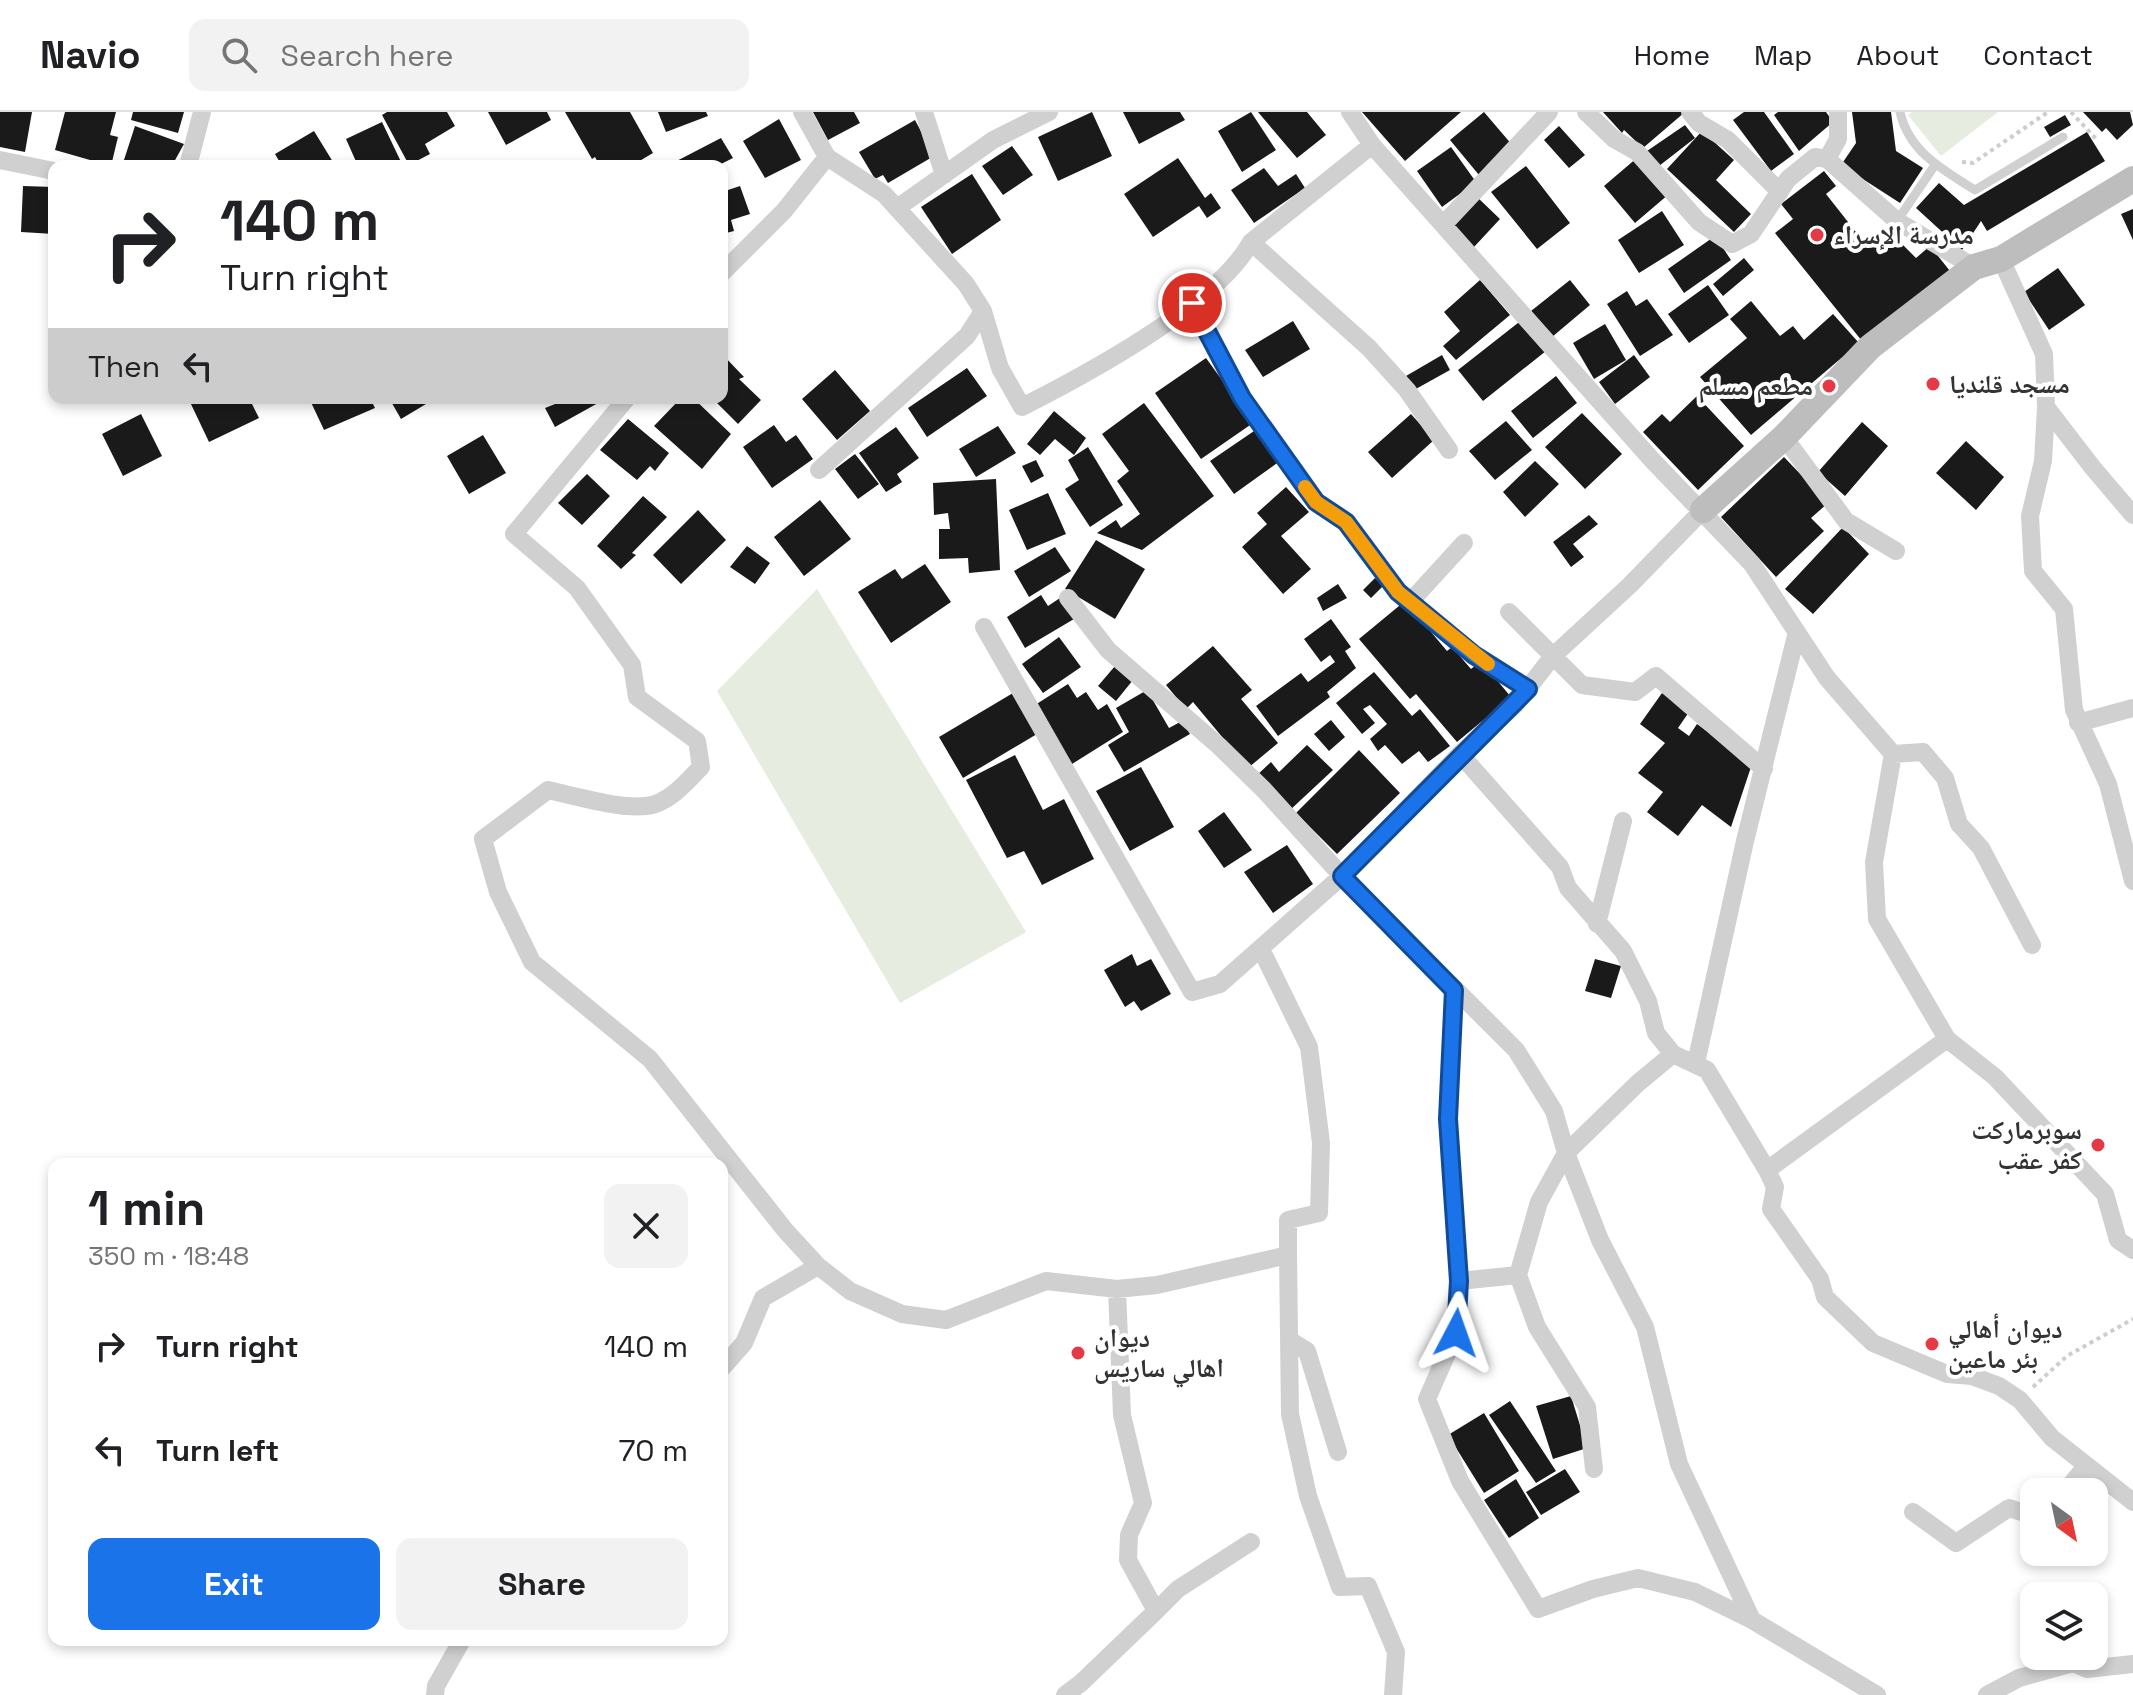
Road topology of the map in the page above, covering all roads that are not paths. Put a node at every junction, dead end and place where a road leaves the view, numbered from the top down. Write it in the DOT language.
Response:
graph roads {
  1 [pos="202,112"];
  2 [pos="802,112"];
  3 [pos="924,112"];
  4 [pos="1049,112"];
  5 [pos="1350,112"];
  6 [pos="1586,112"];
  7 [pos="1690,112"];
  8 [pos="1838,112"];
  9 [pos="1900,112"];
  10 [pos="1546,113"];
  11 [pos="2063,137"];
  12 [pos="1372,145"];
  13 [pos="827,157"];
  14 [pos="1827,159"];
  15 [pos="0,160"];
  16 [pos="190,160"];
  17 [pos="1939,168"];
  18 [pos="48,170"];
  19 [pos="944,175"];
  20 [pos="2133,179"];
  21 [pos="1780,192"];
  22 [pos="897,208"];
  23 [pos="1897,221"];
  24 [pos="1444,224"];
  25 [pos="1251,242"];
  26 [pos="2001,259"];
  27 [pos="728,267"];
  28 [pos="1974,267"];
  29 [pos="1192,303"];
  30 [pos="983,311"];
  31 [pos="622,404"];
  32 [pos="2046,407"];
  33 [pos="1784,437"];
  34 [pos="1449,450"];
  35 [pos="819,470"];
  36 [pos="1703,510"];
  37 [pos="2133,515"];
  38 [pos="1464,543"];
  39 [pos="1896,551"];
  40 [pos="1068,598"];
  41 [pos="1410,602"];
  42 [pos="1509,612"];
  43 [pos="984,627"];
  44 [pos="1797,632"];
  45 [pos="1553,656"];
  46 [pos="1528,689"];
  47 [pos="2133,708"];
  48 [pos="2078,723"];
  49 [pos="1460,754"];
  50 [pos="1893,754"];
  51 [pos="1764,769"];
  52 [pos="1623,821"];
  53 [pos="1342,876"];
  54 [pos="2133,881"];
  55 [pos="1597,924"];
  56 [pos="2032,945"];
  57 [pos="1261,949"];
  58 [pos="1454,990"];
  59 [pos="1947,1039"];
  60 [pos="1673,1054"];
  61 [pos="1696,1063"];
  62 [pos="1566,1153"];
  63 [pos="1767,1170"];
  64 [pos="2133,1250"];
  65 [pos="1288,1255"];
  66 [pos="818,1266"];
  67 [pos="1518,1275"];
  68 [pos="1459,1281"];
  69 [pos="1117,1289"];
  70 [pos="1289,1340"];
  71 [pos="728,1361"];
  72 [pos="1338,1452"];
  73 [pos="2086,1466"];
  74 [pos="1594,1469"];
  75 [pos="2076,1478"];
  76 [pos="2133,1502"];
  77 [pos="1913,1512"];
  78 [pos="2020,1512"];
  79 [pos="1251,1542"];
  80 [pos="1156,1611"];
  81 [pos="1752,1620"];
  82 [pos="459,1646"];
  83 [pos="2133,1664"];
  84 [pos="435,1695"];
  85 [pos="1065,1695"];
  86 [pos="1393,1695"];
  87 [pos="1877,1695"];
  88 [pos="1987,1695"];
  1 -- 16 [label="street"];
  2 -- 13 [label="street"];
  3 -- 19 [label="street"];
  4 -- 19 [label="street"];
  5 -- 12 [label="street"];
  6 -- 21 [label="street"];
  7 -- 21 [label="street"];
  8 -- 14 [label="street"];
  9 -- 17 [label="lane"];
  10 -- 24 [label="street"];
  11 -- 17 [label="lane"];
  12 -- 24 [label="street"];
  12 -- 25 [label="street"];
  13 -- 22 [label="street"];
  13 -- 27 [label="street"];
  14 -- 21 [label="street"];
  14 -- 23 [label="street"];
  15 -- 18 [label="street"];
  17 -- 23 [label="lane"];
  19 -- 22 [label="street"];
  20 -- 26 [label="street"];
  22 -- 30 [label="street"];
  23 -- 28 [label="street"];
  24 -- 36 [label="street"];
  25 -- 29 [label="street"];
  25 -- 34 [label="street"];
  26 -- 28 [label="street"];
  26 -- 32 [label="street"];
  28 -- 33 [label="street"];
  29 -- 30 [label="street"];
  29 -- 41 [label="street"];
  30 -- 35 [label="street"];
  31 -- 66 [label="street"];
  32 -- 37 [label="street"];
  32 -- 48 [label="street"];
  33 -- 36 [label="street"];
  33 -- 39 [label="street"];
  36 -- 44 [label="street"];
  36 -- 45 [label="street"];
  38 -- 41 [label="street"];
  40 -- 53 [label="street"];
  41 -- 46 [label="street"];
  42 -- 45 [label="street"];
  43 -- 57 [label="street"];
  44 -- 50 [label="street"];
  44 -- 51 [label="street"];
  45 -- 46 [label="street"];
  45 -- 51 [label="street"];
  46 -- 49 [label="street"];
  47 -- 48 [label="street"];
  48 -- 54 [label="street"];
  49 -- 53 [label="street"];
  49 -- 55 [label="street"];
  50 -- 56 [label="street"];
  50 -- 59 [label="street"];
  51 -- 61 [label="street"];
  52 -- 55 [label="street"];
  53 -- 57 [label="street"];
  53 -- 58 [label="street"];
  55 -- 60 [label="street"];
  57 -- 65 [label="street"];
  58 -- 62 [label="street"];
  58 -- 68 [label="street"];
  59 -- 63 [label="street"];
  59 -- 64 [label="street"];
  60 -- 61 [label="street"];
  60 -- 62 [label="street"];
  61 -- 63 [label="street"];
  62 -- 67 [label="street"];
  62 -- 81 [label="street"];
  63 -- 73 [label="street"];
  65 -- 69 [label="street"];
  65 -- 70 [label="street"];
  66 -- 69 [label="street"];
  66 -- 71 [label="street"];
  67 -- 68 [label="street"];
  67 -- 74 [label="street"];
  68 -- 81 [label="street"];
  69 -- 80 [label="street"];
  70 -- 72 [label="street"];
  70 -- 86 [label="street"];
  73 -- 75 [label="street"];
  73 -- 76 [label="street"];
  77 -- 78 [label="street"];
  79 -- 80 [label="street"];
  80 -- 85 [label="street"];
  81 -- 87 [label="street"];
  82 -- 84 [label="street"];
  83 -- 88 [label="street"];
}
